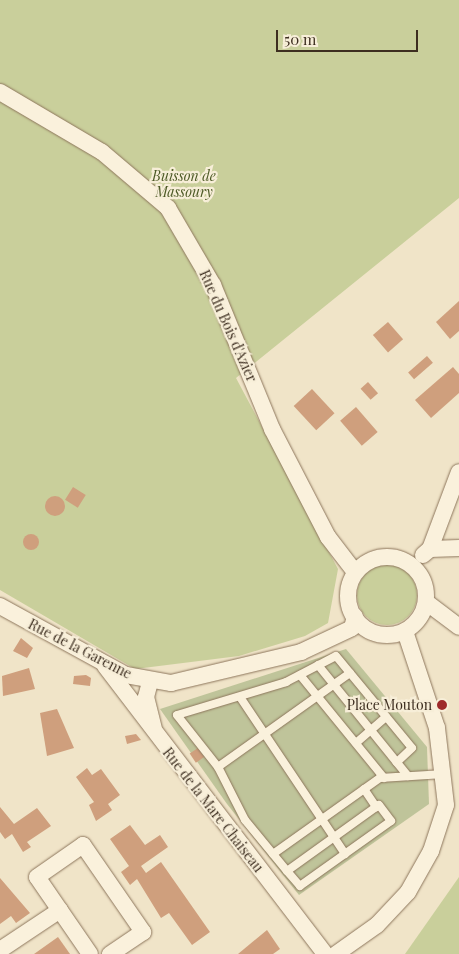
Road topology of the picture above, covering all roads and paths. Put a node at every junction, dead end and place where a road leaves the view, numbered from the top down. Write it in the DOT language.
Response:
graph roads {
  1 [pos="0,92"];
  2 [pos="459,472"];
  3 [pos="459,548"];
  4 [pos="430,550"];
  5 [pos="412,565"];
  6 [pos="355,572"];
  7 [pos="426,602"];
  8 [pos="0,606"];
  9 [pos="355,616"];
  10 [pos="459,628"];
  11 [pos="405,631"];
  12 [pos="103,664"];
  13 [pos="318,665"];
  14 [pos="350,673"];
  15 [pos="300,674"];
  16 [pos="150,682"];
  17 [pos="334,684"];
  18 [pos="318,696"];
  19 [pos="240,697"];
  20 [pos="386,717"];
  21 [pos="371,730"];
  22 [pos="262,735"];
  23 [pos="157,739"];
  24 [pos="356,743"];
  25 [pos="396,762"];
  26 [pos="218,767"];
  27 [pos="445,774"];
  28 [pos="408,776"];
  29 [pos="384,778"];
  30 [pos="364,789"];
  31 [pos="376,807"];
  32 [pos="321,820"];
  33 [pos="334,838"];
  34 [pos="273,854"];
  35 [pos="345,854"];
  36 [pos="287,871"];
  37 [pos="60,910"];
  38 [pos="0,950"];
  39 [pos="90,954"];
  40 [pos="110,954"];
  41 [pos="325,954"];
  42 [pos="336,954"];
  1 -- 6 [label="street, Rue du Bois d'Azier"];
  2 -- 4 [label="street"];
  3 -- 4 [label="street"];
  4 -- 5 [label="street"];
  5 -- 6 [label="street"];
  5 -- 7 [label="street"];
  6 -- 9 [label="street"];
  7 -- 10 [label="street"];
  7 -- 11 [label="street"];
  8 -- 12 [label="street, Rue de la Garenne"];
  9 -- 11 [label="street"];
  9 -- 16 [label="street, Rue de la Garenne"];
  11 -- 27 [label="street"];
  12 -- 16 [label="street, Rue de la Garenne"];
  12 -- 23 [label="street, Rue de la Mare Chaiseau"];
  13 -- 14 [label="lane"];
  13 -- 15 [label="lane"];
  13 -- 17 [label="lane"];
  14 -- 17 [label="lane"];
  14 -- 20 [label="lane"];
  15 -- 18 [label="lane"];
  15 -- 19 [label="lane"];
  16 -- 23 [label="street"];
  17 -- 18 [label="lane"];
  17 -- 21 [label="lane"];
  18 -- 22 [label="lane"];
  18 -- 24 [label="lane"];
  19 -- 22 [label="lane"];
  19 -- 26 [label="lane"];
  20 -- 21 [label="lane"];
  20 -- 25 [label="lane"];
  21 -- 24 [label="lane"];
  21 -- 25 [label="lane"];
  22 -- 26 [label="lane"];
  22 -- 32 [label="lane"];
  23 -- 41 [label="street, Rue de la Mare Chaiseau"];
  24 -- 29 [label="lane"];
  25 -- 28 [label="lane"];
  26 -- 34 [label="lane"];
  27 -- 28 [label="lane"];
  27 -- 42 [label="street"];
  28 -- 29 [label="lane"];
  29 -- 30 [label="lane"];
  30 -- 31 [label="lane"];
  30 -- 32 [label="lane"];
  31 -- 33 [label="lane"];
  31 -- 35 [label="lane"];
  32 -- 33 [label="lane"];
  32 -- 34 [label="lane"];
  33 -- 35 [label="lane"];
  33 -- 36 [label="lane"];
  34 -- 36 [label="lane"];
  35 -- 36 [label="lane"];
  37 -- 38 [label="street"];
  37 -- 39 [label="street"];
  37 -- 40 [label="street"];
}
